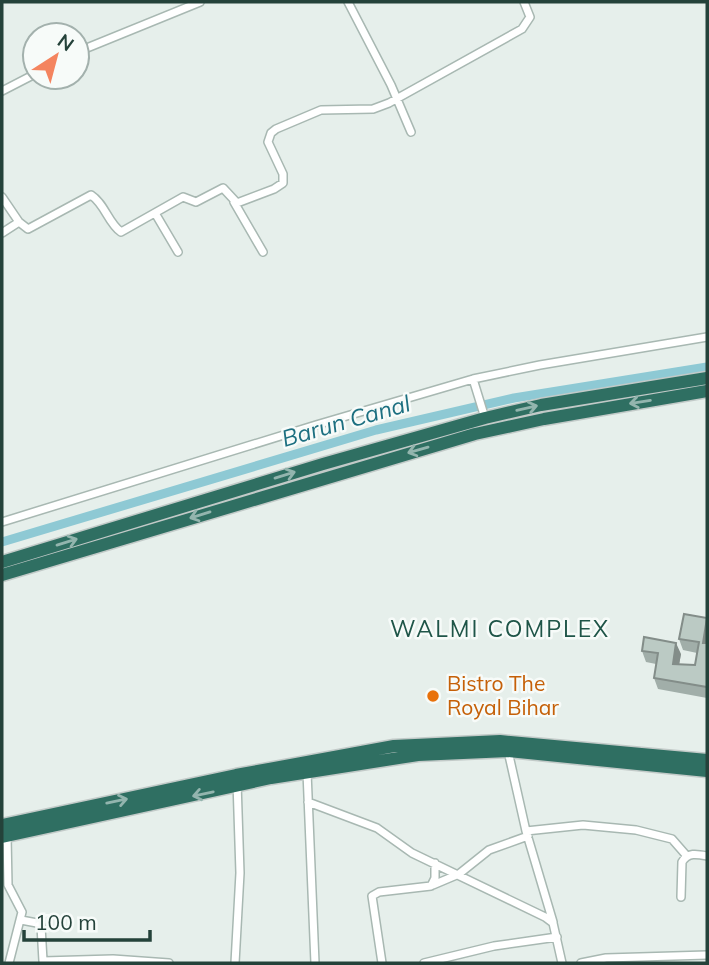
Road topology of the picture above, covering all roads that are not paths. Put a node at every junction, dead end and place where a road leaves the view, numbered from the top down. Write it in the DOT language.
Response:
graph roads {
  1 [pos="200,2"];
  2 [pos="348,2"];
  3 [pos="524,2"];
  4 [pos="181,6"];
  5 [pos="91,46"];
  6 [pos="21,81"];
  7 [pos="2,91"];
  8 [pos="397,100"];
  9 [pos="411,132"];
  10 [pos="2,197"];
  11 [pos="234,201"];
  12 [pos="155,213"];
  13 [pos="19,222"];
  14 [pos="2,233"];
  15 [pos="263,252"];
  16 [pos="178,253"];
  17 [pos="707,337"];
  18 [pos="707,378"];
  19 [pos="475,383"];
  20 [pos="707,391"];
  21 [pos="484,414"];
  22 [pos="2,522"];
  23 [pos="2,562"];
  24 [pos="2,575"];
  25 [pos="508,751"];
  26 [pos="707,760"];
  27 [pos="307,771"];
  28 [pos="707,771"];
  29 [pos="237,781"];
  30 [pos="308,803"];
  31 [pos="4,833"];
  32 [pos="527,833"];
  33 [pos="686,855"];
  34 [pos="707,856"];
  35 [pos="435,863"];
  36 [pos="459,874"];
  37 [pos="431,886"];
  38 [pos="681,897"];
  39 [pos="21,920"];
  40 [pos="553,923"];
  41 [pos="557,937"];
  42 [pos="707,955"];
  43 [pos="632,960"];
  44 [pos="682,960"];
  45 [pos="95,962"];
  46 [pos="9,963"];
  47 [pos="169,963"];
  48 [pos="236,963"];
  49 [pos="315,963"];
  50 [pos="382,963"];
  51 [pos="424,963"];
  52 [pos="562,963"];
  53 [pos="581,963"];
  1 -- 4 [label="street"];
  2 -- 8 [label="street"];
  3 -- 8 [label="street"];
  4 -- 5 [label="street"];
  6 -- 7 [label="street"];
  8 -- 9 [label="street"];
  8 -- 11 [label="street"];
  10 -- 13 [label="street"];
  11 -- 12 [label="street"];
  11 -- 15 [label="street"];
  12 -- 13 [label="street"];
  12 -- 16 [label="street"];
  13 -- 14 [label="street"];
  17 -- 19 [label="street"];
  21 -- 18 [label="highway, one-way"];
  19 -- 21 [label="street"];
  19 -- 22 [label="street"];
  20 -- 24 [label="highway, one-way"];
  23 -- 21 [label="highway, one-way"];
  25 -- 27 [label="highway"];
  25 -- 28 [label="highway"];
  25 -- 32 [label="street"];
  26 -- 29 [label="highway"];
  27 -- 29 [label="highway"];
  27 -- 30 [label="street"];
  29 -- 31 [label="highway"];
  29 -- 48 [label="street"];
  30 -- 35 [label="street"];
  30 -- 49 [label="street"];
  31 -- 39 [label="street"];
  32 -- 33 [label="street"];
  32 -- 36 [label="street"];
  32 -- 40 [label="street"];
  33 -- 34 [label="street"];
  33 -- 38 [label="street"];
  35 -- 36 [label="street"];
  35 -- 37 [label="street"];
  36 -- 37 [label="street"];
  36 -- 40 [label="street"];
  37 -- 50 [label="street"];
  39 -- 45 [label="street"];
  39 -- 46 [label="street"];
  40 -- 41 [label="street"];
  41 -- 51 [label="street"];
  41 -- 52 [label="street"];
  42 -- 44 [label="street"];
  43 -- 44 [label="street"];
  43 -- 53 [label="street"];
  45 -- 47 [label="street"];
}
